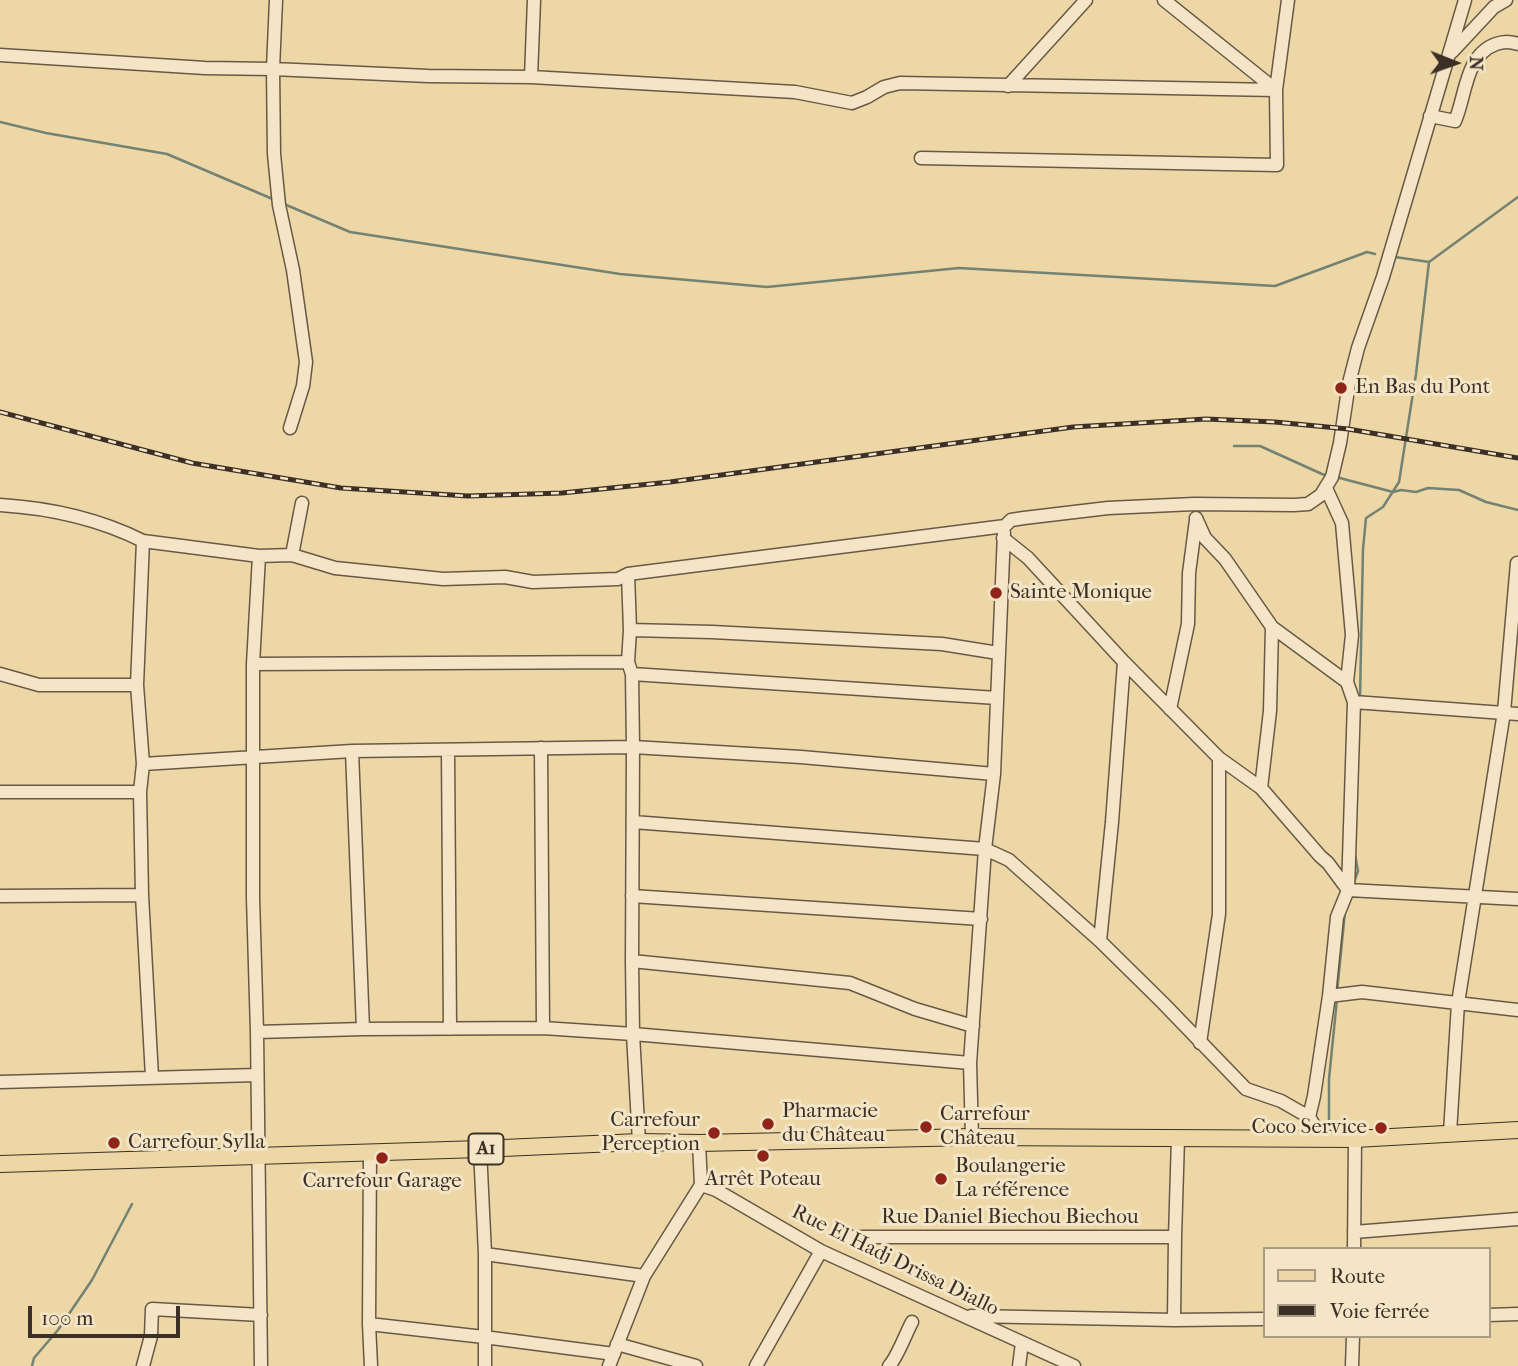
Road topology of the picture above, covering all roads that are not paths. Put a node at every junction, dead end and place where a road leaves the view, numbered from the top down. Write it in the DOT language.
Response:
graph roads {
  1 [pos="276,0"];
  2 [pos="534,0"];
  3 [pos="1086,0"];
  4 [pos="1164,0"];
  5 [pos="1288,0"];
  6 [pos="1465,0"];
  7 [pos="1506,0"];
  8 [pos="1518,44"];
  9 [pos="0,55"];
  10 [pos="1449,55"];
  11 [pos="273,69"];
  12 [pos="531,77"];
  13 [pos="1008,86"];
  14 [pos="1276,90"];
  15 [pos="1430,116"];
  16 [pos="921,159"];
  17 [pos="290,428"];
  18 [pos="1326,488"];
  19 [pos="302,503"];
  20 [pos="1194,504"];
  21 [pos="0,505"];
  22 [pos="1196,518"];
  23 [pos="1004,532"];
  24 [pos="143,541"];
  25 [pos="292,555"];
  26 [pos="260,556"];
  27 [pos="1517,563"];
  28 [pos="628,575"];
  29 [pos="1272,627"];
  30 [pos="630,630"];
  31 [pos="998,653"];
  32 [pos="1124,662"];
  33 [pos="253,664"];
  34 [pos="630,668"];
  35 [pos="0,674"];
  36 [pos="1347,682"];
  37 [pos="137,685"];
  38 [pos="997,698"];
  39 [pos="1354,702"];
  40 [pos="1170,709"];
  41 [pos="1504,712"];
  42 [pos="1518,714"];
  43 [pos="633,747"];
  44 [pos="541,748"];
  45 [pos="448,750"];
  46 [pos="352,751"];
  47 [pos="253,757"];
  48 [pos="1219,758"];
  49 [pos="144,764"];
  50 [pos="993,774"];
  51 [pos="1261,788"];
  52 [pos="0,792"];
  53 [pos="140,792"];
  54 [pos="633,822"];
  55 [pos="985,849"];
  56 [pos="1348,890"];
  57 [pos="142,895"];
  58 [pos="1475,895"];
  59 [pos="0,896"];
  60 [pos="632,896"];
  61 [pos="1518,899"];
  62 [pos="981,919"];
  63 [pos="1100,941"];
  64 [pos="632,961"];
  65 [pos="1329,996"];
  66 [pos="1458,1003"];
  67 [pos="1518,1010"];
  68 [pos="973,1026"];
  69 [pos="542,1028"];
  70 [pos="363,1029"];
  71 [pos="450,1029"];
  72 [pos="257,1032"];
  73 [pos="633,1034"];
  74 [pos="1200,1043"];
  75 [pos="970,1063"];
  76 [pos="257,1075"];
  77 [pos="152,1077"];
  78 [pos="0,1082"];
  79 [pos="1310,1117"];
  80 [pos="1518,1130"];
  81 [pos="1450,1133"];
  82 [pos="972,1137"];
  83 [pos="1178,1138"];
  84 [pos="1322,1138"];
  85 [pos="1355,1139"];
  86 [pos="639,1142"];
  87 [pos="699,1143"];
  88 [pos="480,1149"];
  89 [pos="370,1153"];
  90 [pos="259,1155"];
  91 [pos="0,1164"];
  92 [pos="701,1185"];
  93 [pos="1518,1219"];
  94 [pos="1354,1232"];
  95 [pos="845,1237"];
  96 [pos="1175,1237"];
  97 [pos="1354,1247"];
  98 [pos="821,1251"];
  99 [pos="485,1254"];
  100 [pos="644,1276"];
  101 [pos="1518,1314"];
  102 [pos="261,1315"];
  103 [pos="1490,1315"];
  104 [pos="963,1316"];
  105 [pos="1262,1319"];
  106 [pos="1174,1320"];
  107 [pos="912,1322"];
  108 [pos="369,1324"];
  109 [pos="484,1337"];
  110 [pos="1353,1338"];
  111 [pos="1022,1343"];
  112 [pos="613,1355"];
  113 [pos="143,1366"];
  114 [pos="261,1366"];
  115 [pos="371,1366"];
  116 [pos="485,1366"];
  117 [pos="696,1366"];
  118 [pos="755,1366"];
  119 [pos="889,1366"];
  120 [pos="1019,1366"];
  121 [pos="1074,1366"];
  122 [pos="1352,1366"];
  1 -- 11 [label="street"];
  2 -- 12 [label="street"];
  3 -- 13 [label="street"];
  4 -- 14 [label="street"];
  5 -- 14 [label="street"];
  6 -- 10 [label="street"];
  7 -- 10 [label="street"];
  8 -- 15 [label="street"];
  9 -- 11 [label="street"];
  10 -- 15 [label="street"];
  11 -- 12 [label="street"];
  11 -- 17 [label="street"];
  12 -- 13 [label="street"];
  13 -- 14 [label="street"];
  14 -- 16 [label="street"];
  15 -- 18 [label="street"];
  18 -- 20 [label="street"];
  18 -- 36 [label="street"];
  19 -- 25 [label="street"];
  20 -- 22 [label="street"];
  20 -- 23 [label="street"];
  21 -- 24 [label="street"];
  22 -- 29 [label="street"];
  22 -- 40 [label="street"];
  23 -- 28 [label="street"];
  23 -- 31 [label="street"];
  23 -- 32 [label="street"];
  24 -- 26 [label="street"];
  24 -- 37 [label="street"];
  25 -- 26 [label="street"];
  25 -- 28 [label="street"];
  26 -- 33 [label="street"];
  27 -- 41 [label="street"];
  28 -- 30 [label="street"];
  29 -- 36 [label="street"];
  29 -- 51 [label="street"];
  30 -- 31 [label="street"];
  30 -- 34 [label="street"];
  31 -- 38 [label="street"];
  32 -- 40 [label="street"];
  32 -- 63 [label="street"];
  33 -- 34 [label="street"];
  33 -- 47 [label="street"];
  34 -- 38 [label="street"];
  34 -- 43 [label="street"];
  35 -- 37 [label="street"];
  36 -- 39 [label="street"];
  37 -- 49 [label="street"];
  38 -- 50 [label="street"];
  39 -- 41 [label="street"];
  39 -- 56 [label="street"];
  40 -- 48 [label="street"];
  41 -- 42 [label="street"];
  41 -- 58 [label="street"];
  43 -- 44 [label="street"];
  43 -- 50 [label="street"];
  43 -- 54 [label="street"];
  44 -- 45 [label="street"];
  44 -- 69 [label="street"];
  45 -- 46 [label="street"];
  45 -- 71 [label="street"];
  46 -- 47 [label="street"];
  46 -- 70 [label="street"];
  47 -- 49 [label="street"];
  47 -- 72 [label="street"];
  48 -- 51 [label="street"];
  48 -- 74 [label="street"];
  49 -- 53 [label="street"];
  50 -- 55 [label="street"];
  51 -- 56 [label="street"];
  52 -- 53 [label="street"];
  53 -- 57 [label="street"];
  54 -- 55 [label="street"];
  54 -- 60 [label="street"];
  55 -- 62 [label="street"];
  55 -- 63 [label="street"];
  56 -- 58 [label="street"];
  56 -- 65 [label="street"];
  57 -- 59 [label="street"];
  57 -- 77 [label="street"];
  58 -- 61 [label="street"];
  58 -- 66 [label="street"];
  60 -- 62 [label="street"];
  60 -- 64 [label="street"];
  62 -- 68 [label="street"];
  63 -- 74 [label="street"];
  64 -- 68 [label="street"];
  64 -- 73 [label="street"];
  65 -- 66 [label="street"];
  65 -- 79 [label="street"];
  66 -- 67 [label="street"];
  66 -- 81 [label="street"];
  68 -- 75 [label="street"];
  69 -- 71 [label="street"];
  69 -- 73 [label="street"];
  70 -- 71 [label="street"];
  70 -- 72 [label="street"];
  72 -- 76 [label="street"];
  73 -- 75 [label="street"];
  73 -- 86 [label="street"];
  74 -- 79 [label="street"];
  75 -- 82 [label="street"];
  76 -- 77 [label="street"];
  76 -- 90 [label="street"];
  77 -- 78 [label="street"];
  79 -- 84 [label="street"];
  80 -- 81 [label="main road, A1"];
  81 -- 85 [label="main road, A1"];
  82 -- 83 [label="main road, A1"];
  82 -- 87 [label="main road, A1"];
  83 -- 84 [label="main road, A1"];
  83 -- 96 [label="street"];
  84 -- 85 [label="main road, A1"];
  85 -- 94 [label="street"];
  86 -- 87 [label="main road, A1"];
  86 -- 88 [label="main road, A1"];
  87 -- 92 [label="street"];
  88 -- 89 [label="main road, A1"];
  88 -- 99 [label="street"];
  89 -- 90 [label="main road, A1"];
  89 -- 108 [label="street"];
  90 -- 91 [label="main road, A1"];
  90 -- 102 [label="street"];
  92 -- 98 [label="street, Rue El Hadj Drissa Diallo"];
  92 -- 100 [label="street"];
  93 -- 94 [label="street"];
  94 -- 97 [label="street"];
  95 -- 96 [label="street, Rue Daniel Biechou Biechou"];
  96 -- 106 [label="street"];
  98 -- 104 [label="street, Rue El Hadj Drissa Diallo"];
  98 -- 118 [label="street"];
  99 -- 100 [label="street"];
  99 -- 109 [label="street"];
  100 -- 112 [label="street"];
  101 -- 103 [label="street"];
  102 -- 113 [label="street"];
  102 -- 114 [label="street"];
  104 -- 106 [label="street"];
  104 -- 111 [label="street, Rue El Hadj Drissa Diallo"];
  105 -- 106 [label="street"];
  107 -- 119 [label="street"];
  108 -- 109 [label="street"];
  108 -- 115 [label="street"];
  109 -- 112 [label="street"];
  109 -- 116 [label="street"];
  110 -- 122 [label="street"];
  111 -- 120 [label="street"];
  111 -- 121 [label="street, Rue El Hadj Drissa Diallo"];
  112 -- 117 [label="street"];
}
